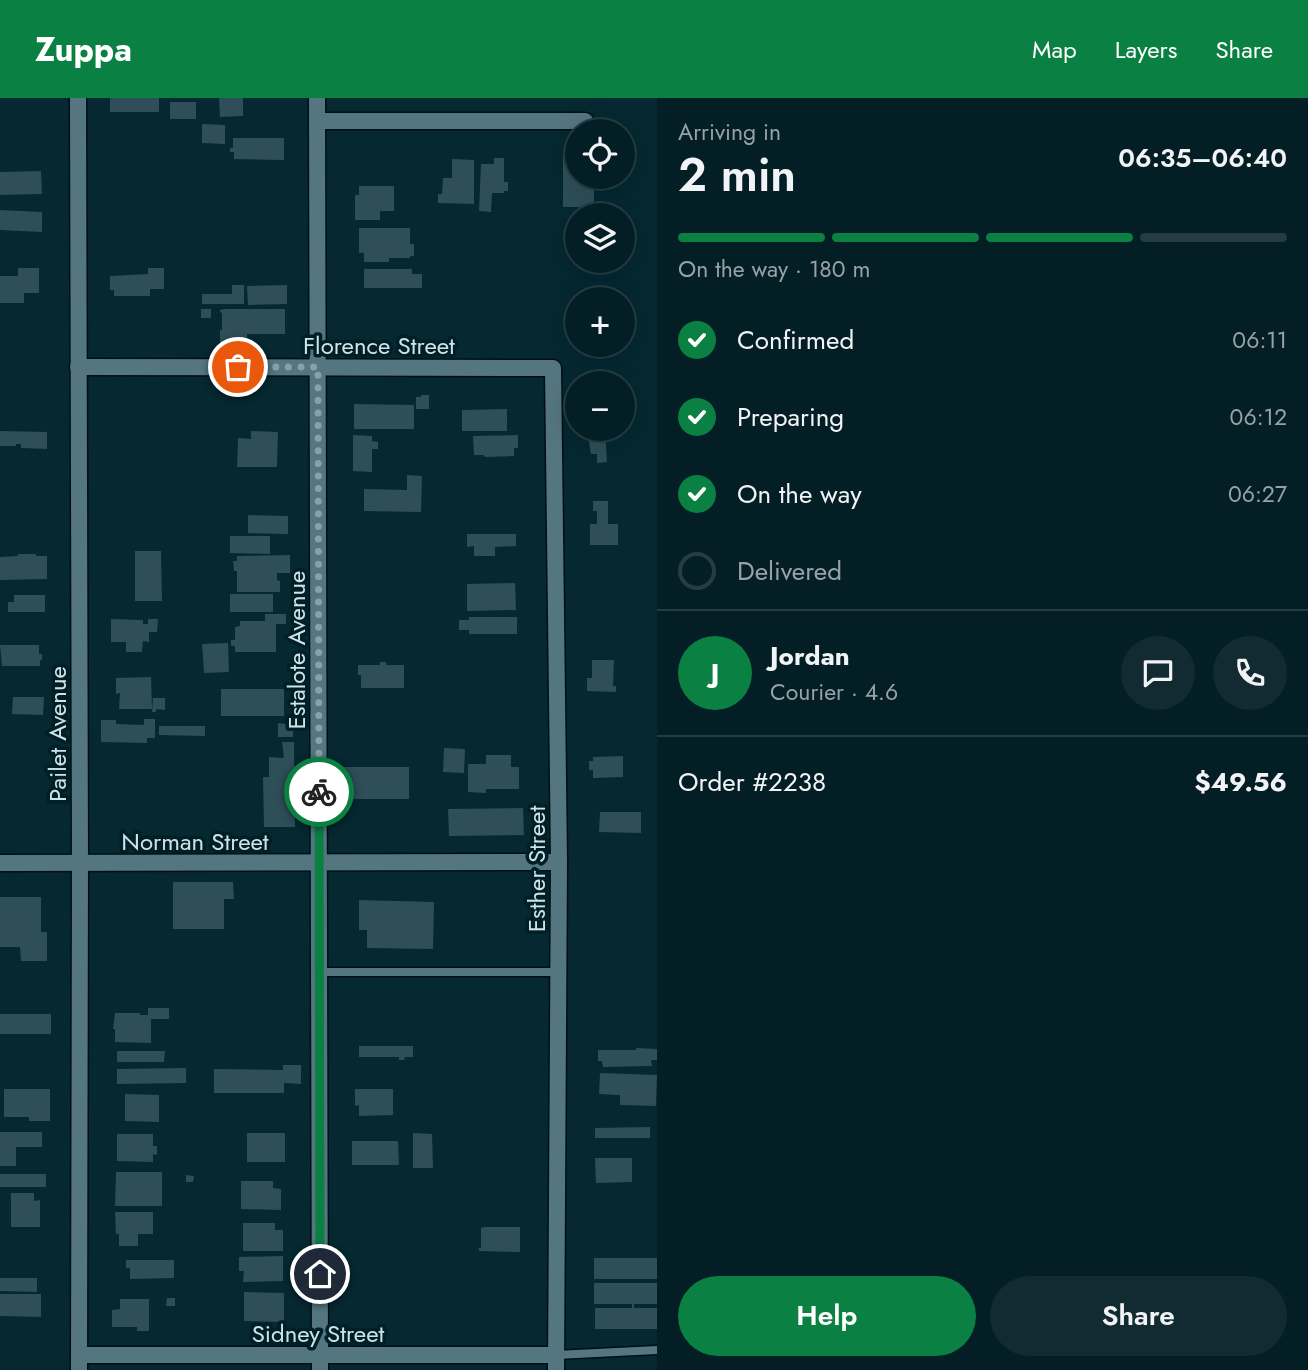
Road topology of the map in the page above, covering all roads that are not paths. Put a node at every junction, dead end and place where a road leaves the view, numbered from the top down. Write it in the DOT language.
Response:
graph roads {
  1 [pos="78,98"];
  2 [pos="317,98"];
  3 [pos="317,121"];
  4 [pos="565,121"];
  5 [pos="318,367"];
  6 [pos="78,368"];
  7 [pos="553,368"];
  8 [pos="559,862"];
  9 [pos="0,863"];
  10 [pos="320,863"];
  11 [pos="80,864"];
  12 [pos="320,972"];
  13 [pos="558,972"];
  14 [pos="657,1350"];
  15 [pos="79,1363"];
  16 [pos="320,1363"];
  17 [pos="556,1363"];
  1 -- 6 [label="street, Pailet Avenue"];
  2 -- 3 [label="street, Estalote Avenue"];
  3 -- 4 [label="street"];
  3 -- 5 [label="street, Estalote Avenue"];
  5 -- 6 [label="street, Florence Street"];
  5 -- 7 [label="street, Florence Street"];
  5 -- 10 [label="street, Estalote Avenue"];
  6 -- 11 [label="street, Pailet Avenue"];
  7 -- 8 [label="street, Esther Street"];
  8 -- 10 [label="street, Norman Street"];
  8 -- 13 [label="street, Esther Street"];
  9 -- 11 [label="street, Norman Street"];
  10 -- 11 [label="street, Norman Street"];
  10 -- 12 [label="street, Estalote Avenue"];
  11 -- 15 [label="street, Pailet Avenue"];
  12 -- 13 [label="lane"];
  12 -- 16 [label="street, Estalote Avenue"];
  13 -- 17 [label="street, Esther Street"];
  14 -- 17 [label="lane"];
  15 -- 16 [label="street, Sidney Street"];
  16 -- 17 [label="street, Sidney Street"];
}
